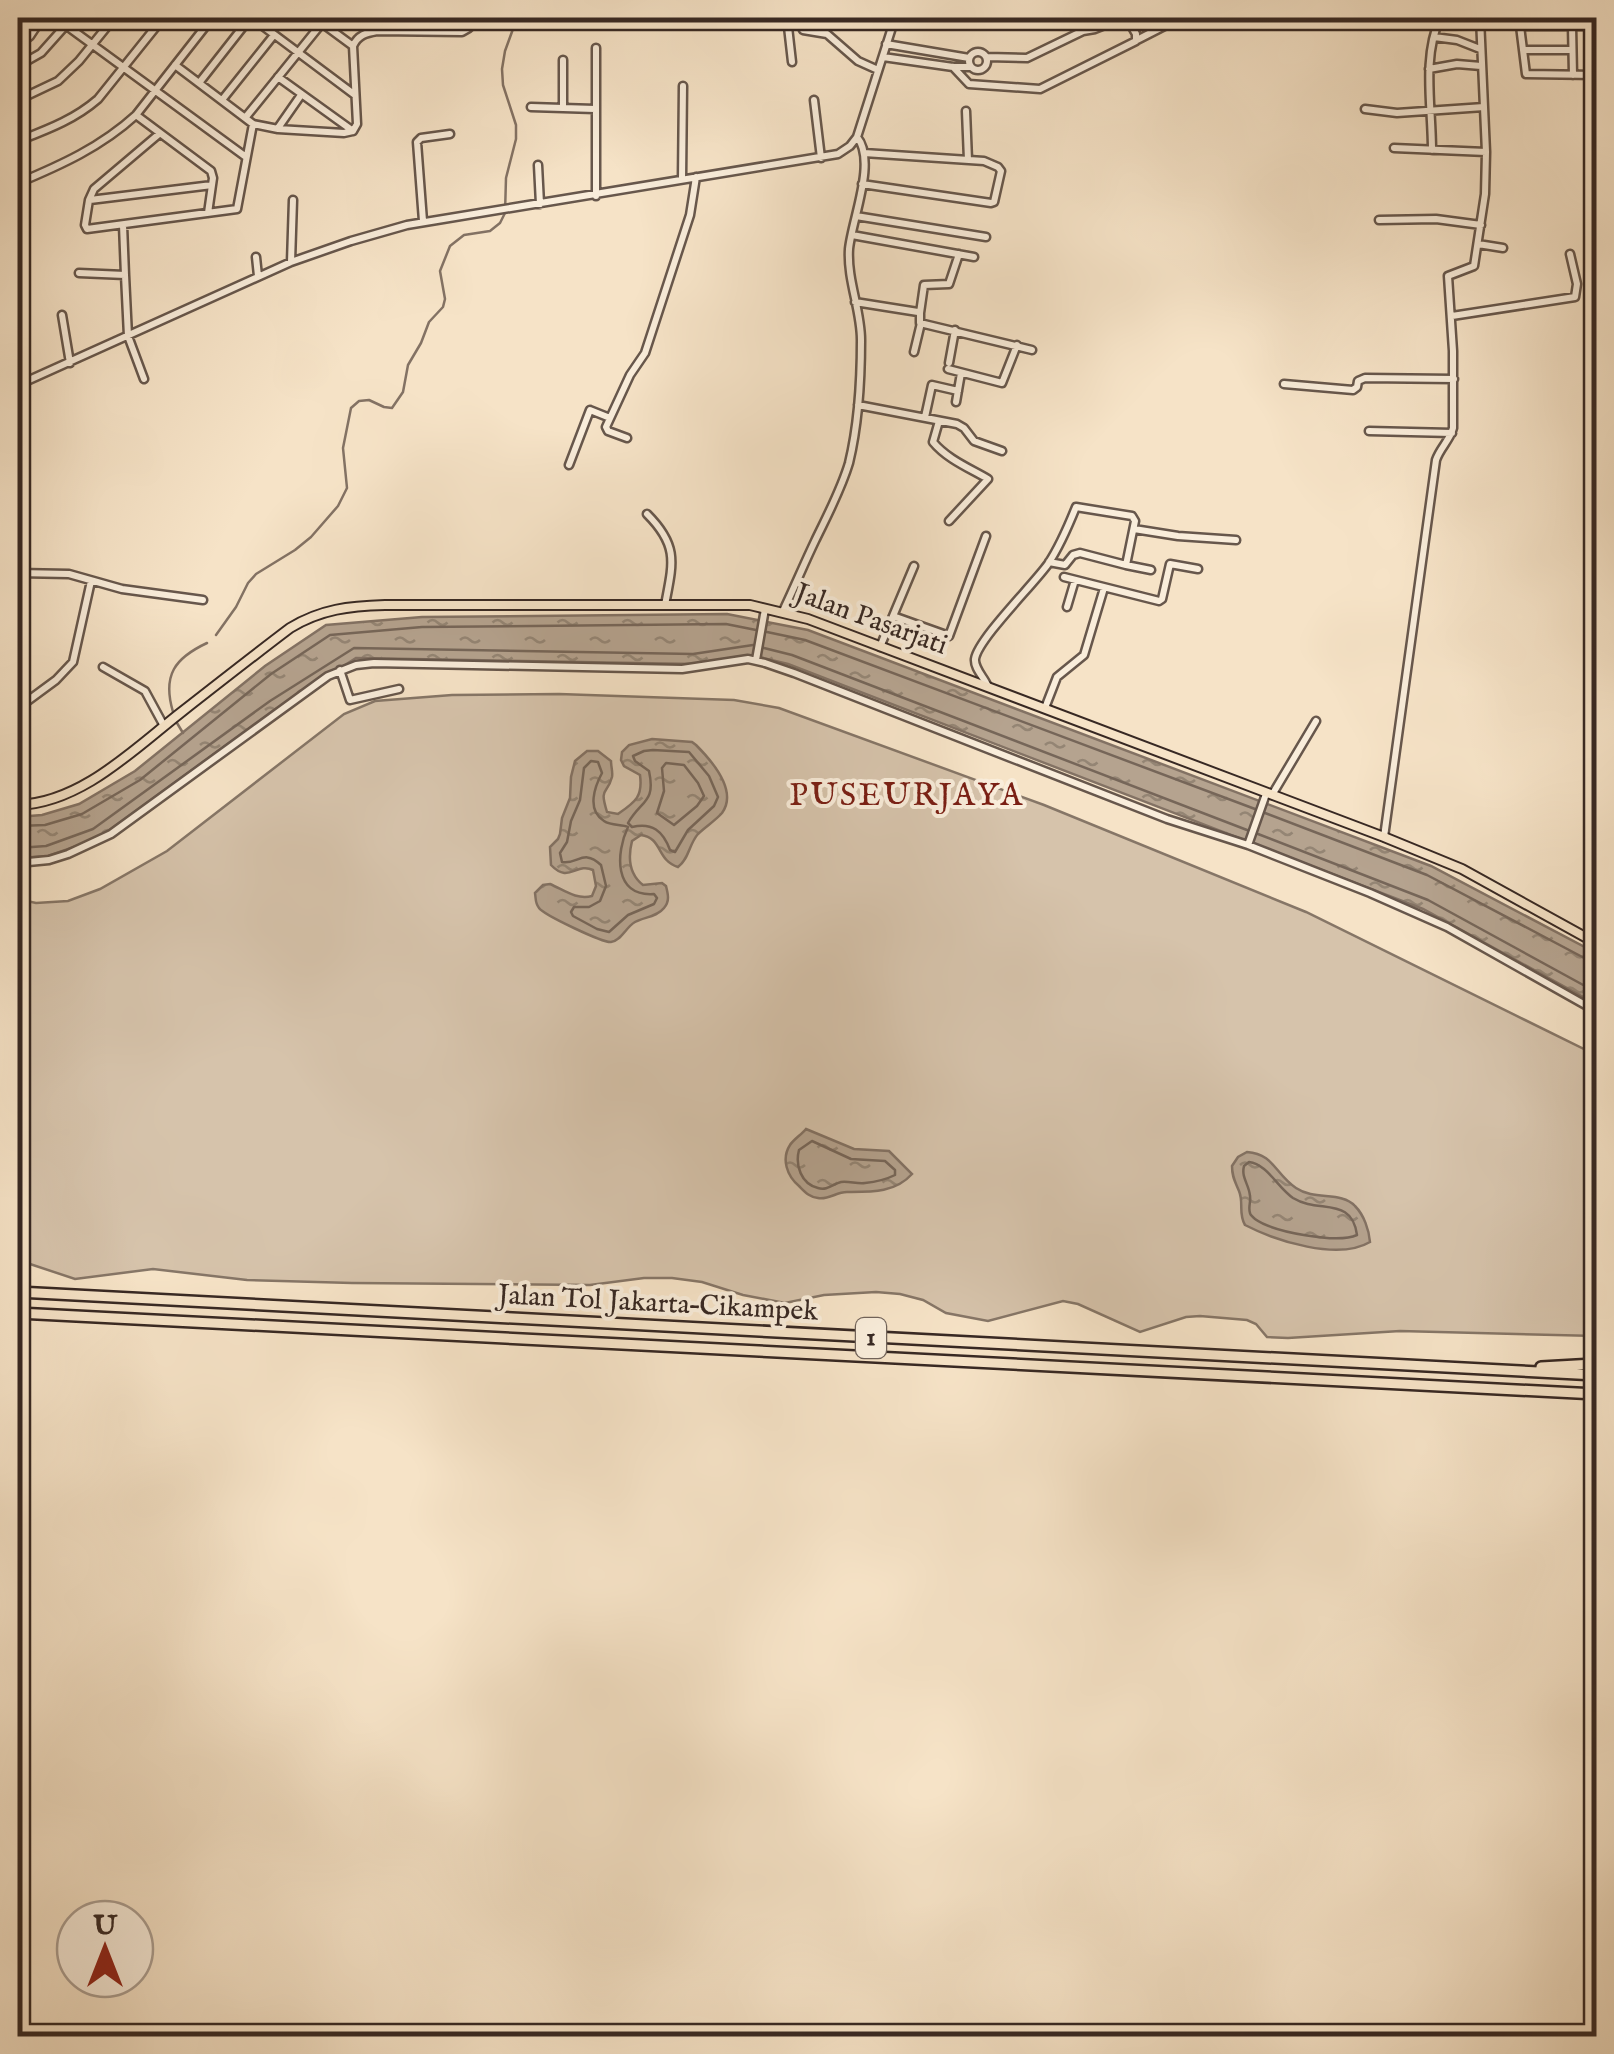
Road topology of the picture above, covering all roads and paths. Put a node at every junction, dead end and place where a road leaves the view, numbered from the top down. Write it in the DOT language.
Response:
graph roads {
  1 [pos="42,18"];
  2 [pos="56,18"];
  3 [pos="112,18"];
  4 [pos="163,18"];
  5 [pos="212,18"];
  6 [pos="251,18"];
  7 [pos="368,18"];
  8 [pos="472,18"];
  9 [pos="787,18"];
  10 [pos="799,18"];
  11 [pos="895,18"];
  12 [pos="1125,18"];
  13 [pos="1180,18"];
  14 [pos="1423,18"];
  15 [pos="1480,18"];
  16 [pos="1512,18"];
  17 [pos="318,20"];
  18 [pos="1439,20"];
  19 [pos="66,24"];
  20 [pos="1520,26"];
  21 [pos="1572,26"];
  22 [pos="1596,26"];
  23 [pos="368,33"];
  24 [pos="275,35"];
  25 [pos="1434,37"];
  26 [pos="1136,41"];
  27 [pos="886,44"];
  28 [pos="18,45"];
  29 [pos="94,45"];
  30 [pos="354,46"];
  31 [pos="596,48"];
  32 [pos="1480,49"];
  33 [pos="1522,50"];
  34 [pos="1572,50"];
  35 [pos="298,52"];
  36 [pos="928,52"];
  37 [pos="882,57"];
  38 [pos="987,57"];
  39 [pos="563,60"];
  40 [pos="792,62"];
  41 [pos="970,62"];
  42 [pos="175,64"];
  43 [pos="926,64"];
  44 [pos="18,66"];
  45 [pos="1481,66"];
  46 [pos="124,67"];
  47 [pos="953,67"];
  48 [pos="1429,69"];
  49 [pos="878,70"];
  50 [pos="1573,75"];
  51 [pos="1596,75"];
  52 [pos="278,77"];
  53 [pos="199,83"];
  54 [pos="682,86"];
  55 [pos="155,90"];
  56 [pos="301,95"];
  57 [pos="355,95"];
  58 [pos="18,100"];
  59 [pos="222,100"];
  60 [pos="814,100"];
  61 [pos="531,106"];
  62 [pos="563,107"];
  63 [pos="1484,107"];
  64 [pos="1365,108"];
  65 [pos="595,109"];
  66 [pos="1432,109"];
  67 [pos="966,110"];
  68 [pos="136,115"];
  69 [pos="245,118"];
  70 [pos="253,124"];
  71 [pos="278,129"];
  72 [pos="353,131"];
  73 [pos="160,134"];
  74 [pos="450,134"];
  75 [pos="856,137"];
  76 [pos="18,141"];
  77 [pos="1394,148"];
  78 [pos="1432,150"];
  79 [pos="1486,152"];
  80 [pos="864,153"];
  81 [pos="246,156"];
  82 [pos="821,158"];
  83 [pos="968,160"];
  84 [pos="538,165"];
  85 [pos="696,178"];
  86 [pos="682,180"];
  87 [pos="18,183"];
  88 [pos="862,184"];
  89 [pos="212,185"];
  90 [pos="596,196"];
  91 [pos="90,200"];
  92 [pos="293,200"];
  93 [pos="540,204"];
  94 [pos="208,213"];
  95 [pos="856,216"];
  96 [pos="1379,220"];
  97 [pos="424,221"];
  98 [pos="1481,225"];
  99 [pos="123,226"];
  100 [pos="852,235"];
  101 [pos="986,237"];
  102 [pos="1478,244"];
  103 [pos="1502,248"];
  104 [pos="958,254"];
  105 [pos="1570,254"];
  106 [pos="256,257"];
  107 [pos="974,257"];
  108 [pos="292,262"];
  109 [pos="80,273"];
  110 [pos="125,275"];
  111 [pos="258,276"];
  112 [pos="855,302"];
  113 [pos="920,314"];
  114 [pos="62,315"];
  115 [pos="1452,316"];
  116 [pos="921,323"];
  117 [pos="955,330"];
  118 [pos="128,336"];
  119 [pos="1017,345"];
  120 [pos="1032,350"];
  121 [pos="914,352"];
  122 [pos="70,362"];
  123 [pos="962,373"];
  124 [pos="144,379"];
  125 [pos="1454,379"];
  126 [pos="1284,384"];
  127 [pos="18,385"];
  128 [pos="958,391"];
  129 [pos="956,402"];
  130 [pos="858,405"];
  131 [pos="926,417"];
  132 [pos="610,418"];
  133 [pos="939,421"];
  134 [pos="1369,431"];
  135 [pos="1452,433"];
  136 [pos="627,438"];
  137 [pos="1002,451"];
  138 [pos="569,464"];
  139 [pos="647,514"];
  140 [pos="949,521"];
  141 [pos="1134,530"];
  142 [pos="986,536"];
  143 [pos="1236,540"];
  144 [pos="1049,562"];
  145 [pos="1126,565"];
  146 [pos="914,566"];
  147 [pos="1198,569"];
  148 [pos="1151,570"];
  149 [pos="18,573"];
  150 [pos="1064,577"];
  151 [pos="90,580"];
  152 [pos="1075,580"];
  153 [pos="1104,588"];
  154 [pos="204,600"];
  155 [pos="665,605"];
  156 [pos="1067,607"];
  157 [pos="784,611"];
  158 [pos="764,612"];
  159 [pos="894,616"];
  160 [pos="880,646"];
  161 [pos="756,660"];
  162 [pos="103,667"];
  163 [pos="340,670"];
  164 [pos="399,688"];
  165 [pos="988,688"];
  166 [pos="18,708"];
  167 [pos="1046,708"];
  168 [pos="1316,720"];
  169 [pos="164,726"];
  170 [pos="1267,797"];
  171 [pos="18,805"];
  172 [pos="1384,837"];
  173 [pos="1248,845"];
  174 [pos="18,863"];
  175 [pos="1596,943"];
  176 [pos="1596,1011"];
  177 [pos="18,1292"];
  178 [pos="18,1312"];
  179 [pos="1595,1370"];
  180 [pos="1596,1394"];
  1 -- 28 [label="street"];
  2 -- 19 [label="street"];
  3 -- 29 [label="street"];
  4 -- 46 [label="street"];
  5 -- 42 [label="street"];
  6 -- 24 [label="street"];
  6 -- 53 [label="street"];
  7 -- 23 [label="street"];
  8 -- 23 [label="street"];
  9 -- 40 [label="street"];
  10 -- 49 [label="street"];
  11 -- 27 [label="street"];
  12 -- 26 [label="street"];
  12 -- 38 [label="street"];
  13 -- 26 [label="street"];
  14 -- 18 [label="street"];
  15 -- 32 [label="street"];
  16 -- 20 [label="street"];
  17 -- 30 [label="street"];
  17 -- 35 [label="street"];
  18 -- 25 [label="street"];
  19 -- 29 [label="street"];
  19 -- 44 [label="street"];
  20 -- 21 [label="street"];
  20 -- 33 [label="street"];
  21 -- 22 [label="street"];
  21 -- 34 [label="street"];
  23 -- 30 [label="street"];
  24 -- 35 [label="street"];
  24 -- 59 [label="street"];
  25 -- 32 [label="street"];
  25 -- 48 [label="street"];
  26 -- 47 [label="street"];
  27 -- 36 [label="street"];
  27 -- 37 [label="street"];
  29 -- 46 [label="street"];
  29 -- 58 [label="street"];
  30 -- 57 [label="street"];
  31 -- 65 [label="street"];
  32 -- 45 [label="street"];
  33 -- 34 [label="street"];
  33 -- 50 [label="street"];
  34 -- 50 [label="street"];
  35 -- 52 [label="street"];
  35 -- 57 [label="street"];
  36 -- 41 [label="street"];
  36 -- 43 [label="street"];
  37 -- 43 [label="street"];
  37 -- 49 [label="street"];
  38 -- 41 [label="street"];
  38 -- 41 [label="street"];
  39 -- 62 [label="street"];
  41 -- 47 [label="street"];
  42 -- 53 [label="street"];
  42 -- 55 [label="street"];
  43 -- 47 [label="street"];
  45 -- 48 [label="street"];
  45 -- 63 [label="street"];
  46 -- 55 [label="street"];
  46 -- 76 [label="street"];
  48 -- 66 [label="street"];
  49 -- 75 [label="street"];
  50 -- 51 [label="street"];
  52 -- 56 [label="street"];
  52 -- 69 [label="street"];
  53 -- 59 [label="street"];
  54 -- 86 [label="street"];
  55 -- 68 [label="street"];
  55 -- 81 [label="street"];
  56 -- 71 [label="street"];
  56 -- 72 [label="street"];
  57 -- 72 [label="street"];
  59 -- 69 [label="street"];
  60 -- 82 [label="street"];
  61 -- 62 [label="street"];
  62 -- 65 [label="street"];
  63 -- 66 [label="street"];
  63 -- 79 [label="street"];
  64 -- 66 [label="street"];
  65 -- 90 [label="street"];
  66 -- 78 [label="street"];
  67 -- 83 [label="street"];
  68 -- 73 [label="street"];
  68 -- 87 [label="street"];
  69 -- 70 [label="street"];
  70 -- 71 [label="street"];
  70 -- 81 [label="street"];
  71 -- 72 [label="street"];
  73 -- 89 [label="street"];
  73 -- 91 [label="street"];
  74 -- 97 [label="street"];
  75 -- 80 [label="street"];
  75 -- 82 [label="street"];
  77 -- 78 [label="street"];
  78 -- 79 [label="street"];
  79 -- 98 [label="street"];
  80 -- 83 [label="street"];
  80 -- 88 [label="street"];
  81 -- 94 [label="street"];
  82 -- 85 [label="street"];
  83 -- 88 [label="street"];
  84 -- 93 [label="street"];
  85 -- 86 [label="street"];
  85 -- 132 [label="street"];
  86 -- 90 [label="street"];
  88 -- 95 [label="street"];
  89 -- 91 [label="street"];
  89 -- 94 [label="street"];
  90 -- 93 [label="street"];
  91 -- 99 [label="street"];
  92 -- 108 [label="street"];
  93 -- 97 [label="street"];
  94 -- 99 [label="street"];
  95 -- 100 [label="street"];
  95 -- 101 [label="street"];
  96 -- 98 [label="street"];
  97 -- 108 [label="street"];
  98 -- 102 [label="street"];
  99 -- 110 [label="street"];
  100 -- 104 [label="street"];
  100 -- 112 [label="street"];
  102 -- 103 [label="street"];
  102 -- 115 [label="street"];
  104 -- 107 [label="street"];
  104 -- 113 [label="street"];
  105 -- 115 [label="street"];
  106 -- 111 [label="street"];
  108 -- 111 [label="street"];
  109 -- 110 [label="street"];
  110 -- 118 [label="street"];
  111 -- 118 [label="street"];
  112 -- 113 [label="street"];
  112 -- 130 [label="street"];
  113 -- 116 [label="street"];
  114 -- 122 [label="street"];
  115 -- 125 [label="street"];
  116 -- 117 [label="street"];
  116 -- 121 [label="street"];
  117 -- 119 [label="street"];
  117 -- 123 [label="street"];
  118 -- 122 [label="street"];
  118 -- 124 [label="street"];
  119 -- 120 [label="street"];
  119 -- 123 [label="street"];
  122 -- 127 [label="street"];
  123 -- 128 [label="street"];
  125 -- 126 [label="street"];
  125 -- 135 [label="street"];
  128 -- 129 [label="street"];
  128 -- 131 [label="street"];
  130 -- 131 [label="street"];
  130 -- 157 [label="street"];
  131 -- 133 [label="street"];
  132 -- 136 [label="street"];
  132 -- 138 [label="street"];
  133 -- 137 [label="street"];
  133 -- 140 [label="street"];
  134 -- 135 [label="street"];
  135 -- 172 [label="street"];
  139 -- 155 [label="street"];
  141 -- 143 [label="street"];
  141 -- 144 [label="street"];
  141 -- 145 [label="street"];
  142 -- 159 [label="street"];
  144 -- 145 [label="street"];
  144 -- 165 [label="street"];
  145 -- 148 [label="street"];
  146 -- 159 [label="street"];
  147 -- 153 [label="street"];
  149 -- 151 [label="street"];
  150 -- 152 [label="street"];
  151 -- 154 [label="street"];
  151 -- 166 [label="street"];
  152 -- 153 [label="street"];
  152 -- 156 [label="street"];
  153 -- 167 [label="street"];
  155 -- 158 [label="main road, Jalan Pasarjati"];
  155 -- 169 [label="main road, Jalan Pasarjati"];
  157 -- 158 [label="main road, Jalan Pasarjati"];
  157 -- 160 [label="main road, Jalan Pasarjati"];
  158 -- 161 [label="street"];
  159 -- 160 [label="street"];
  160 -- 165 [label="main road, Jalan Pasarjati"];
  161 -- 163 [label="street"];
  161 -- 173 [label="street"];
  162 -- 169 [label="street"];
  163 -- 164 [label="street"];
  163 -- 174 [label="street"];
  165 -- 167 [label="main road, Jalan Pasarjati"];
  167 -- 170 [label="main road, Jalan Pasarjati"];
  168 -- 170 [label="street"];
  169 -- 171 [label="main road, Jalan Pasarjati"];
  170 -- 172 [label="main road, Jalan Pasarjati"];
  170 -- 173 [label="street"];
  172 -- 175 [label="main road, Jalan Pasarjati"];
  173 -- 176 [label="street"];
  177 -- 179 [label="highway, Jalan Tol Jakarta–Cikampek / 1"];
  178 -- 180 [label="highway, Jalan Tol Jakarta–Cikampek / 1"];
}
